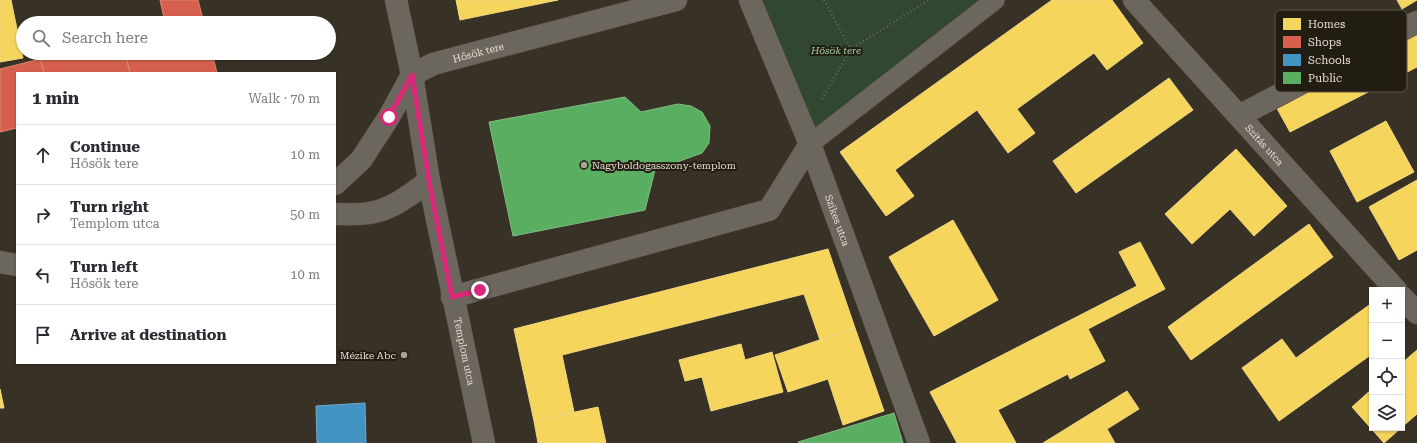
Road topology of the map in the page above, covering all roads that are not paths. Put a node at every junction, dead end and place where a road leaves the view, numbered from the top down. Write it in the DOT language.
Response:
graph roads {
  1 [pos="396,0"];
  2 [pos="676,0"];
  3 [pos="750,0"];
  4 [pos="995,0"];
  5 [pos="1134,0"];
  6 [pos="1417,22"];
  7 [pos="1407,27"];
  8 [pos="412,75"];
  9 [pos="1284,92"];
  10 [pos="1239,116"];
  11 [pos="807,136"];
  12 [pos="429,181"];
  13 [pos="336,183"];
  14 [pos="336,214"];
  15 [pos="0,262"];
  16 [pos="16,265"];
  17 [pos="1393,287"];
  18 [pos="452,297"];
  19 [pos="1405,300"];
  20 [pos="1417,313"];
  21 [pos="484,443"];
  22 [pos="918,443"];
  1 -- 8 [label="street, Templom utca"];
  2 -- 8 [label="street, Hősök tere"];
  3 -- 11 [label="street, Szikes utca"];
  4 -- 11 [label="lane"];
  5 -- 10 [label="street, Szitás utca"];
  6 -- 7 [label="street"];
  8 -- 12 [label="street, Templom utca"];
  8 -- 13 [label="street"];
  9 -- 10 [label="street"];
  10 -- 17 [label="street, Szitás utca"];
  11 -- 18 [label="street"];
  11 -- 22 [label="street, Szikes utca"];
  12 -- 14 [label="street"];
  12 -- 18 [label="street, Templom utca"];
  15 -- 16 [label="street"];
  18 -- 21 [label="street, Templom utca"];
  19 -- 20 [label="street"];
}
